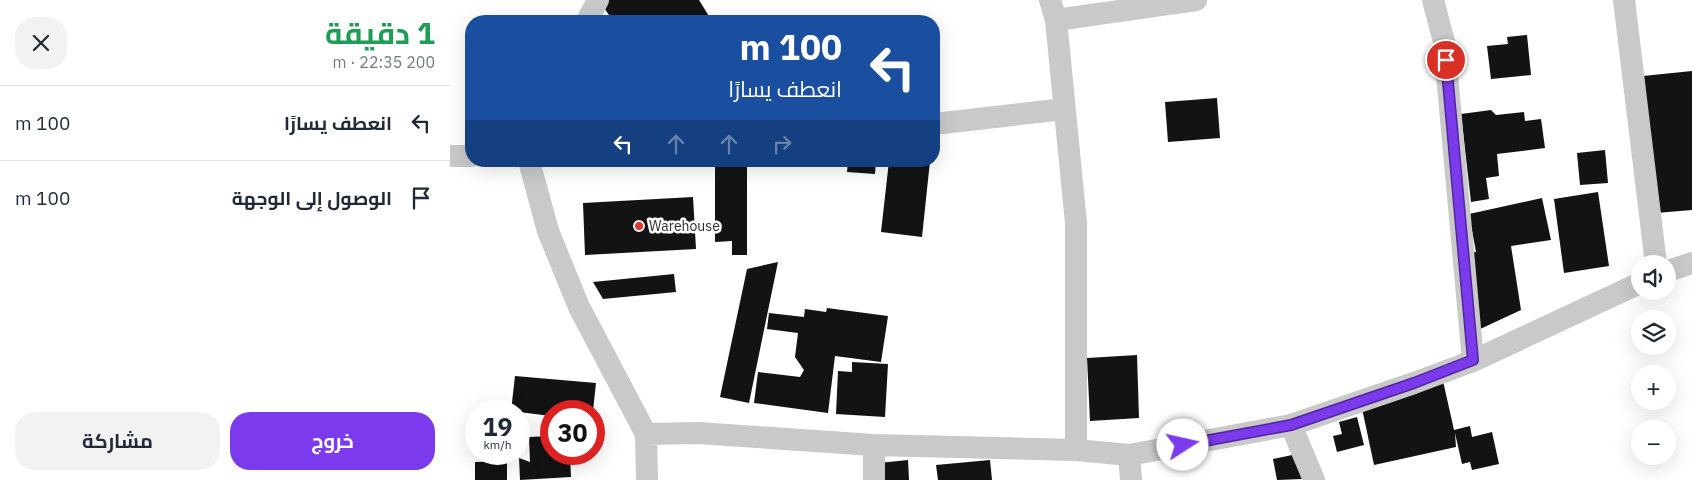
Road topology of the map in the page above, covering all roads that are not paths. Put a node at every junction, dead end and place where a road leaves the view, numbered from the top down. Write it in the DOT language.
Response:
graph roads {
  1 [pos="598,0"];
  2 [pos="1196,0"];
  3 [pos="1433,0"];
  4 [pos="1624,0"];
  5 [pos="1053,10"];
  6 [pos="590,15"];
  7 [pos="1064,110"];
  8 [pos="940,123"];
  9 [pos="450,156"];
  10 [pos="465,156"];
  11 [pos="531,167"];
  12 [pos="1655,255"];
  13 [pos="1692,263"];
  14 [pos="1676,268"];
  15 [pos="1631,287"];
  16 [pos="1473,360"];
  17 [pos="1291,425"];
  18 [pos="646,434"];
  19 [pos="874,445"];
  20 [pos="1076,450"];
  21 [pos="1129,455"];
  22 [pos="647,480"];
  23 [pos="874,480"];
  24 [pos="1131,480"];
  25 [pos="1314,480"];
  1 -- 6 [label="street"];
  2 -- 5 [label="street"];
  3 -- 16 [label="street"];
  4 -- 12 [label="street"];
  5 -- 7 [label="street"];
  7 -- 8 [label="street"];
  7 -- 20 [label="street"];
  9 -- 10 [label="street"];
  11 -- 18 [label="street"];
  13 -- 14 [label="street"];
  15 -- 16 [label="street"];
  16 -- 17 [label="street"];
  17 -- 21 [label="street"];
  17 -- 25 [label="street"];
  18 -- 19 [label="street"];
  18 -- 22 [label="street"];
  19 -- 20 [label="street"];
  19 -- 23 [label="street"];
  20 -- 21 [label="street"];
  21 -- 24 [label="street"];
}
